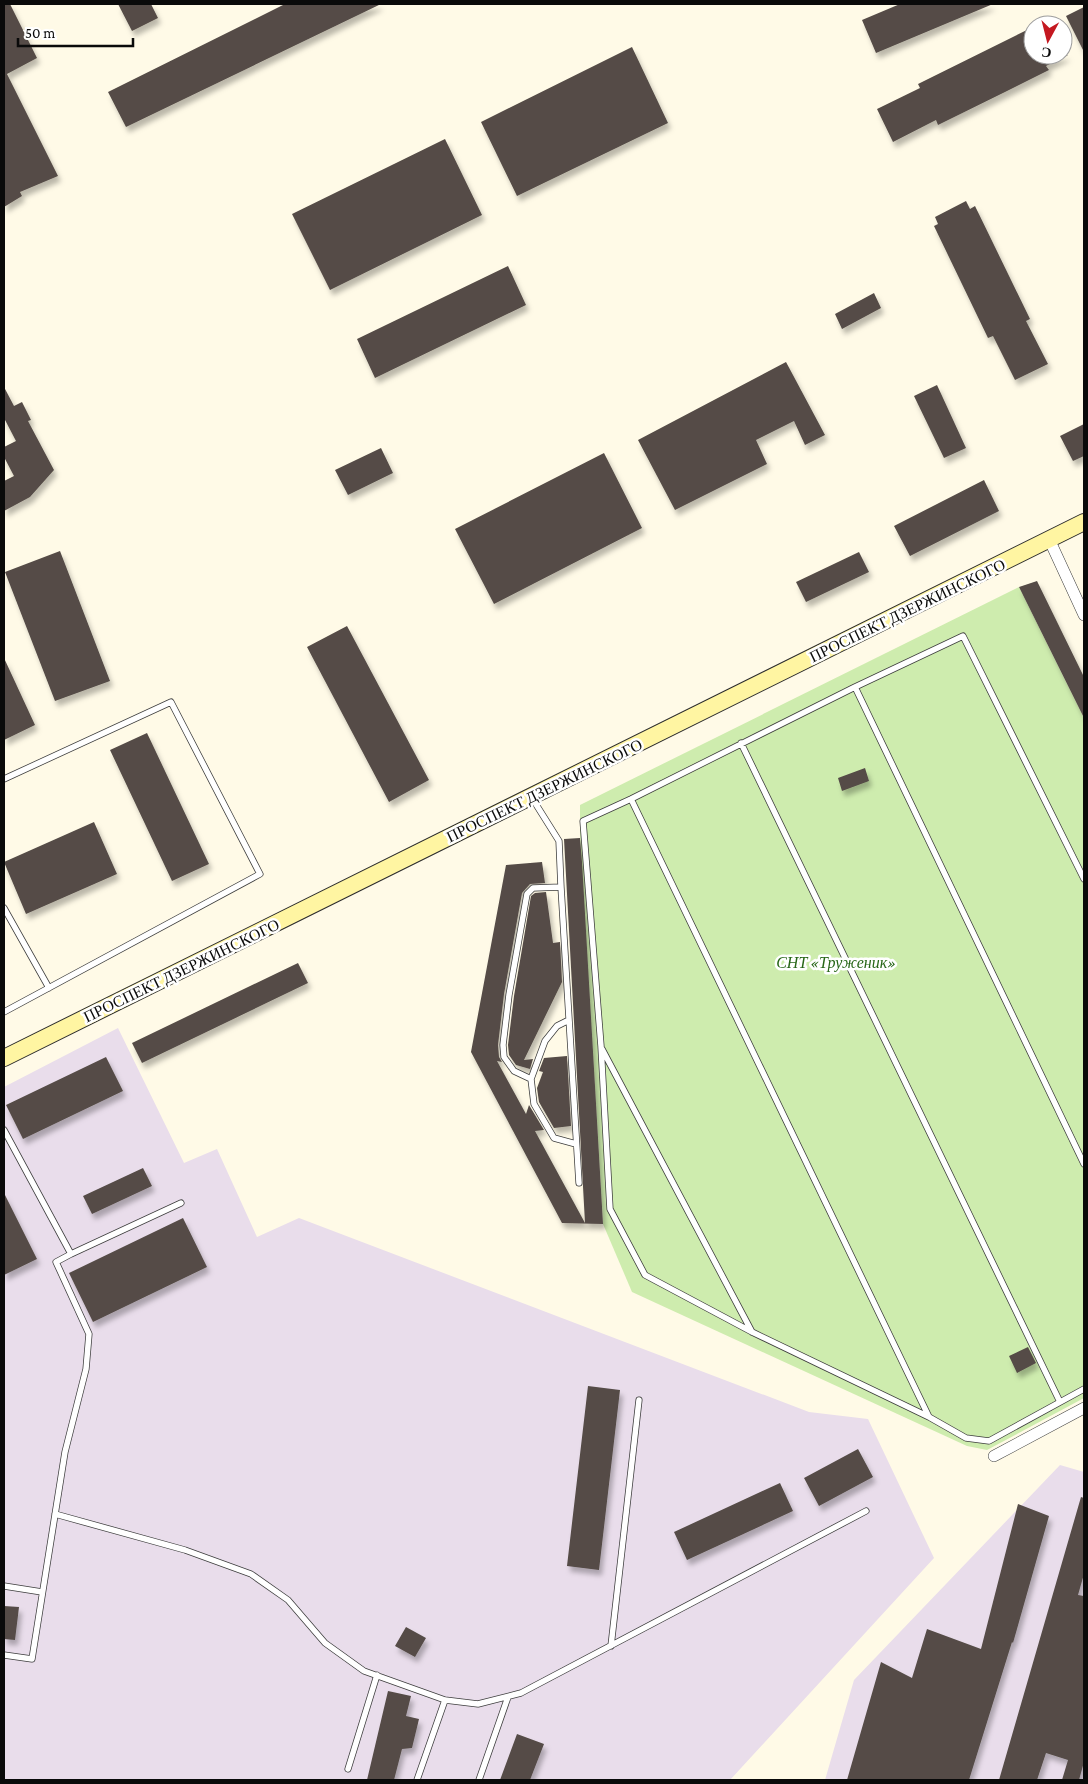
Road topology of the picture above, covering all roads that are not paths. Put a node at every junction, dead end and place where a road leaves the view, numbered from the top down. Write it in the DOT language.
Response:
graph roads {
  1 [pos="1084,522"];
  2 [pos="1049,539"];
  3 [pos="1084,615"];
  4 [pos="855,686"];
  5 [pos="741,743"];
  6 [pos="4,779"];
  7 [pos="531,796"];
  8 [pos="631,799"];
  9 [pos="1084,879"];
  10 [pos="561,887"];
  11 [pos="4,908"];
  12 [pos="49,988"];
  13 [pos="4,1012"];
  14 [pos="569,1020"];
  15 [pos="601,1046"];
  16 [pos="4,1058"];
  17 [pos="531,1079"];
  18 [pos="4,1130"];
  19 [pos="576,1144"];
  20 [pos="1084,1164"];
  21 [pos="579,1183"];
  22 [pos="181,1203"];
  23 [pos="71,1254"];
  24 [pos="752,1332"];
  25 [pos="1084,1389"];
  26 [pos="639,1400"];
  27 [pos="1060,1402"];
  28 [pos="1084,1408"];
  29 [pos="929,1417"];
  30 [pos="994,1456"];
  31 [pos="866,1510"];
  32 [pos="55,1514"];
  33 [pos="4,1586"];
  34 [pos="42,1592"];
  35 [pos="611,1646"];
  36 [pos="4,1655"];
  37 [pos="377,1675"];
  38 [pos="508,1696"];
  39 [pos="445,1700"];
  40 [pos="348,1769"];
  41 [pos="417,1780"];
  42 [pos="479,1780"];
  1 -- 2 [label="main road, ПРОСПЕКТ ДЗЕРЖИНСКОГО"];
  2 -- 3 [label="street"];
  2 -- 7 [label="main road, ПРОСПЕКТ ДЗЕРЖИНСКОГО"];
  4 -- 5 [label="lane"];
  4 -- 9 [label="lane"];
  4 -- 20 [label="lane"];
  5 -- 8 [label="lane"];
  5 -- 27 [label="lane"];
  6 -- 12 [label="lane"];
  7 -- 10 [label="lane"];
  7 -- 16 [label="main road, ПРОСПЕКТ ДЗЕРЖИНСКОГО"];
  8 -- 15 [label="lane"];
  8 -- 29 [label="lane"];
  10 -- 14 [label="lane"];
  10 -- 17 [label="lane"];
  11 -- 12 [label="lane"];
  12 -- 13 [label="lane"];
  14 -- 17 [label="lane"];
  14 -- 19 [label="lane"];
  15 -- 24 [label="lane"];
  15 -- 24 [label="lane"];
  17 -- 19 [label="lane"];
  18 -- 23 [label="lane"];
  19 -- 21 [label="lane"];
  22 -- 23 [label="lane"];
  23 -- 32 [label="lane"];
  24 -- 29 [label="lane"];
  25 -- 27 [label="lane"];
  26 -- 35 [label="lane"];
  27 -- 29 [label="lane"];
  28 -- 30 [label="street"];
  31 -- 35 [label="lane"];
  32 -- 34 [label="lane"];
  32 -- 37 [label="lane"];
  33 -- 34 [label="lane"];
  34 -- 36 [label="lane"];
  35 -- 38 [label="lane"];
  37 -- 39 [label="lane"];
  37 -- 40 [label="lane"];
  38 -- 39 [label="lane"];
  38 -- 42 [label="lane"];
  39 -- 41 [label="lane"];
}
